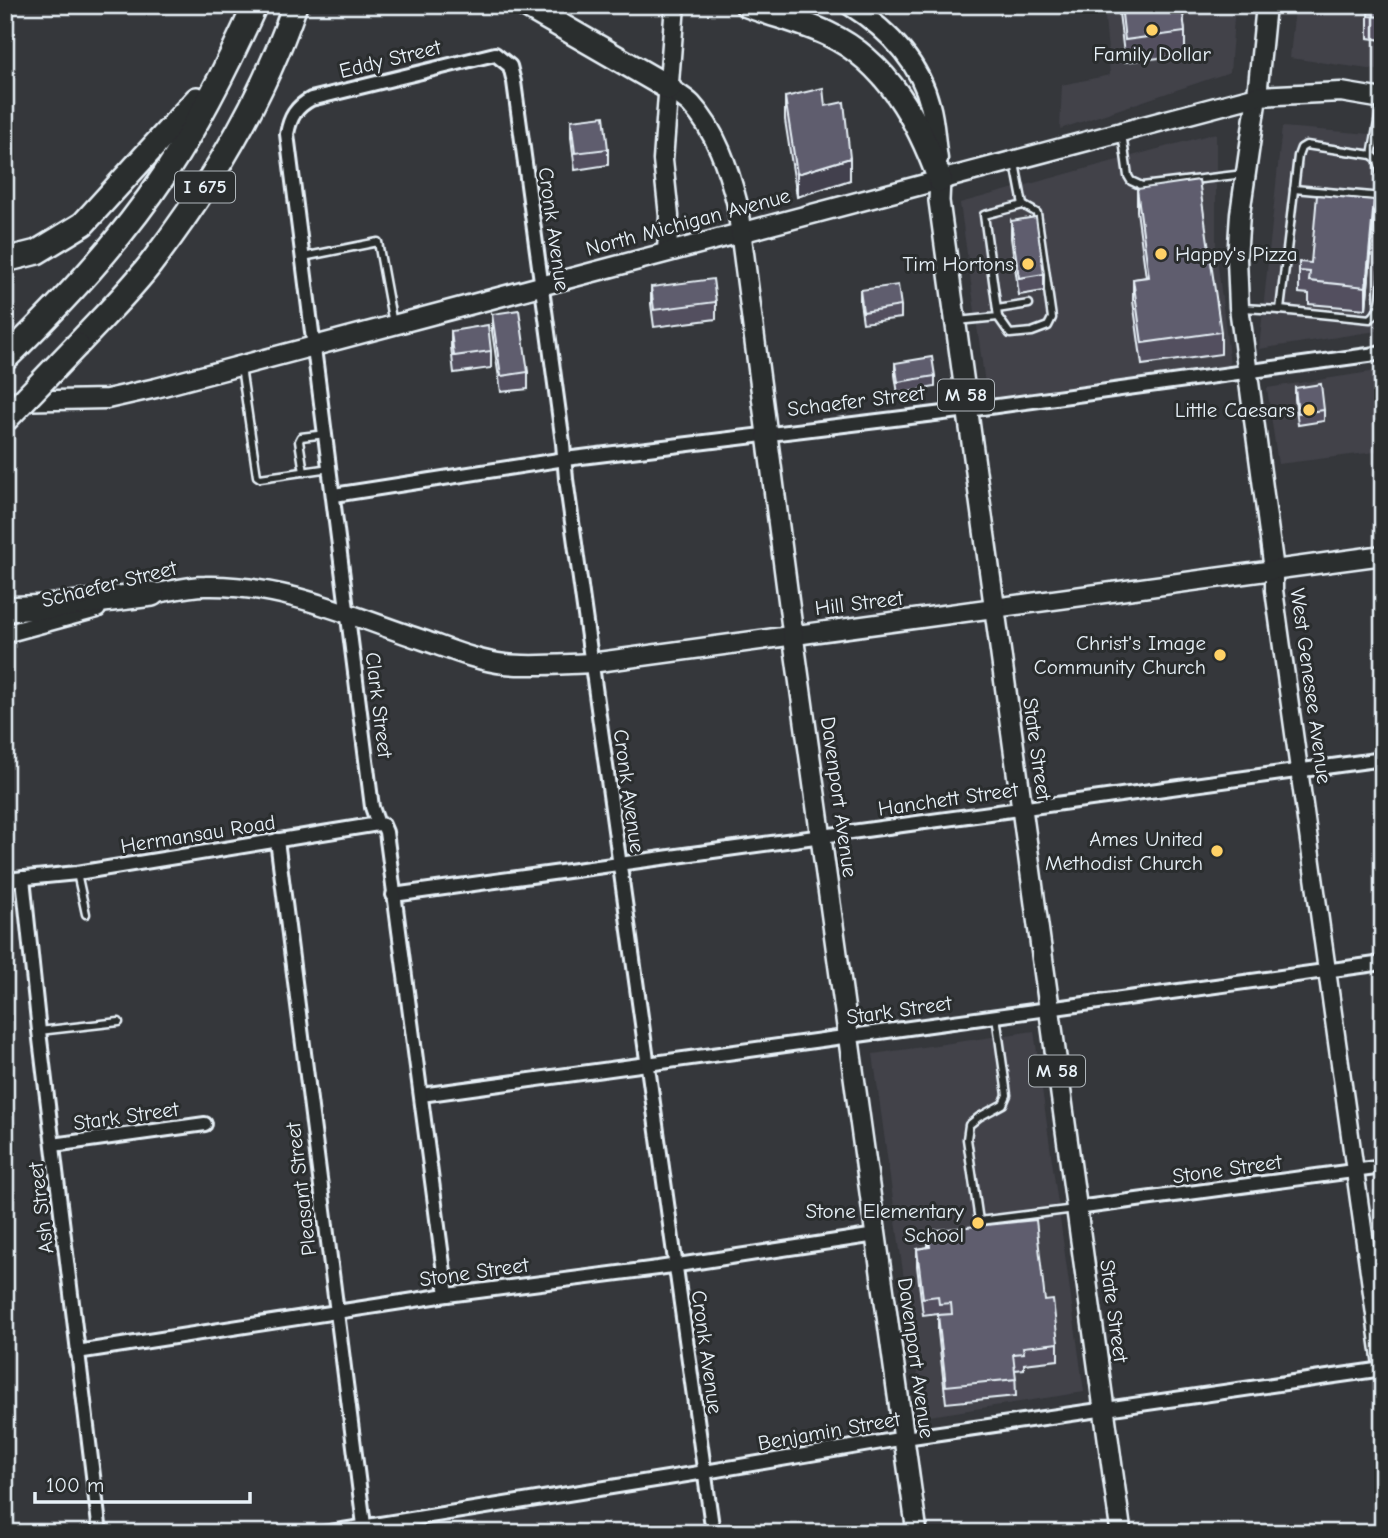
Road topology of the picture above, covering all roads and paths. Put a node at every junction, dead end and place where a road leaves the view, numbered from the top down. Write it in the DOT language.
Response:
graph roads {
  1 [pos="255,5"];
  2 [pos="295,5"];
  3 [pos="525,5"];
  4 [pos="675,5"];
  5 [pos="747,5"];
  6 [pos="849,5"];
  7 [pos="1266,5"];
  8 [pos="502,57"];
  9 [pos="228,65"];
  10 [pos="669,88"];
  11 [pos="1257,96"];
  12 [pos="1383,99"];
  13 [pos="292,116"];
  14 [pos="1122,132"];
  15 [pos="1372,155"];
  16 [pos="1014,161"];
  17 [pos="1246,173"];
  18 [pos="940,180"];
  19 [pos="1383,186"];
  20 [pos="1294,189"];
  21 [pos="1383,197"];
  22 [pos="1023,205"];
  23 [pos="741,232"];
  24 [pos="667,251"];
  25 [pos="303,257"];
  26 [pos="5,260"];
  27 [pos="1383,271"];
  28 [pos="542,284"];
  29 [pos="1029,304"];
  30 [pos="1239,307"];
  31 [pos="1280,310"];
  32 [pos="997,313"];
  33 [pos="955,322"];
  34 [pos="393,326"];
  35 [pos="314,345"];
  36 [pos="1383,353"];
  37 [pos="5,359"];
  38 [pos="241,365"];
  39 [pos="1247,372"];
  40 [pos="5,401"];
  41 [pos="968,410"];
  42 [pos="5,420"];
  43 [pos="326,434"];
  44 [pos="766,435"];
  45 [pos="565,459"];
  46 [pos="331,468"];
  47 [pos="304,472"];
  48 [pos="334,495"];
  49 [pos="1383,555"];
  50 [pos="1273,570"];
  51 [pos="152,594"];
  52 [pos="5,609"];
  53 [pos="995,609"];
  54 [pos="347,614"];
  55 [pos="5,634"];
  56 [pos="793,635"];
  57 [pos="591,663"];
  58 [pos="1383,759"];
  59 [pos="1299,770"];
  60 [pos="1022,809"];
  61 [pos="379,824"];
  62 [pos="822,836"];
  63 [pos="277,840"];
  64 [pos="620,863"];
  65 [pos="78,873"];
  66 [pos="23,878"];
  67 [pos="5,880"];
  68 [pos="393,895"];
  69 [pos="86,914"];
  70 [pos="1383,963"];
  71 [pos="1327,971"];
  72 [pos="1048,1009"];
  73 [pos="996,1016"];
  74 [pos="119,1022"];
  75 [pos="39,1031"];
  76 [pos="848,1037"];
  77 [pos="647,1064"];
  78 [pos="421,1095"];
  79 [pos="205,1124"];
  80 [pos="53,1145"];
  81 [pos="1383,1167"];
  82 [pos="1354,1171"];
  83 [pos="1077,1209"];
  84 [pos="876,1236"];
  85 [pos="676,1264"];
  86 [pos="447,1295"];
  87 [pos="335,1313"];
  88 [pos="77,1352"];
  89 [pos="1383,1370"];
  90 [pos="1105,1408"];
  91 [pos="905,1438"];
  92 [pos="705,1472"];
  93 [pos="364,1530"];
  94 [pos="100,1533"];
  95 [pos="324,1533"];
  96 [pos="713,1533"];
  97 [pos="917,1533"];
  98 [pos="1121,1533"];
  1 -- 9 [label="highway, I 675"];
  2 -- 42 [label="highway, I 675, bridge"];
  3 -- 10 [label="highway"];
  4 -- 10 [label="main road"];
  5 -- 18 [label="highway"];
  6 -- 18 [label="main road"];
  7 -- 11 [label="main road, West Genesee Avenue"];
  8 -- 13 [label="street, Eddy Street"];
  8 -- 28 [label="street, Cronk Avenue"];
  9 -- 26 [label="highway"];
  9 -- 37 [label="highway, I 675"];
  10 -- 23 [label="main road, Davenport Avenue"];
  10 -- 24 [label="main road"];
  11 -- 12 [label="main road, North Michigan Avenue"];
  11 -- 14 [label="main road, North Michigan Avenue"];
  11 -- 17 [label="main road, West Genesee Avenue"];
  12 -- 15 [label="lane"];
  13 -- 25 [label="street, Clark Street"];
  14 -- 16 [label="main road, North Michigan Avenue"];
  14 -- 17 [label="lane"];
  15 -- 19 [label="lane"];
  15 -- 20 [label="lane"];
  16 -- 18 [label="main road, North Michigan Avenue"];
  16 -- 22 [label="lane"];
  17 -- 30 [label="main road, West Genesee Avenue"];
  18 -- 23 [label="main road, North Michigan Avenue"];
  18 -- 33 [label="main road, State Street / M 58"];
  20 -- 21 [label="lane"];
  20 -- 31 [label="lane"];
  22 -- 32 [label="lane"];
  22 -- 32 [label="lane"];
  23 -- 24 [label="main road, North Michigan Avenue"];
  23 -- 44 [label="main road, Davenport Avenue"];
  24 -- 28 [label="main road, North Michigan Avenue"];
  25 -- 34 [label="lane"];
  25 -- 35 [label="street, Clark Street"];
  27 -- 31 [label="lane"];
  28 -- 34 [label="main road, North Michigan Avenue"];
  28 -- 45 [label="street, Cronk Avenue"];
  29 -- 32 [label="lane"];
  30 -- 31 [label="lane"];
  30 -- 39 [label="main road, West Genesee Avenue"];
  32 -- 33 [label="lane"];
  33 -- 41 [label="main road, State Street / M 58"];
  34 -- 35 [label="main road, North Michigan Avenue"];
  35 -- 38 [label="main road, North Michigan Avenue"];
  35 -- 43 [label="street, Clark Street"];
  36 -- 39 [label="street, Schaefer Street"];
  38 -- 40 [label="main road, North Michigan Avenue"];
  38 -- 47 [label="lane"];
  39 -- 41 [label="street, Schaefer Street"];
  39 -- 50 [label="main road, West Genesee Avenue"];
  41 -- 44 [label="street, Schaefer Street"];
  41 -- 53 [label="main road, State Street / M 58"];
  43 -- 46 [label="street, Clark Street"];
  43 -- 47 [label="lane"];
  44 -- 45 [label="street, Schaefer Street"];
  44 -- 56 [label="main road, Davenport Avenue"];
  45 -- 48 [label="street, Schaefer Street"];
  45 -- 57 [label="street, Cronk Avenue"];
  46 -- 47 [label="lane"];
  46 -- 48 [label="street, Clark Street"];
  48 -- 54 [label="street, Clark Street"];
  49 -- 50 [label="main road, Hill Street"];
  50 -- 53 [label="main road, Hill Street"];
  50 -- 59 [label="street, West Genesee Avenue"];
  51 -- 52 [label="highway"];
  51 -- 54 [label="main road, Schaefer Street"];
  51 -- 55 [label="street, Schaefer Street"];
  53 -- 56 [label="main road, Hill Street"];
  53 -- 60 [label="main road, State Street / M 58"];
  54 -- 57 [label="main road, Hill Street"];
  54 -- 61 [label="street, Clark Street"];
  56 -- 57 [label="main road, Hill Street"];
  56 -- 62 [label="main road, Davenport Avenue"];
  57 -- 64 [label="street, Cronk Avenue"];
  58 -- 59 [label="street, Hanchett Street"];
  59 -- 60 [label="street, Hanchett Street"];
  59 -- 71 [label="street, West Genesee Avenue"];
  60 -- 62 [label="street, Hanchett Street"];
  60 -- 72 [label="main road, State Street / M 58"];
  61 -- 63 [label="street, Hermansau Road"];
  61 -- 68 [label="street, Clark Street"];
  62 -- 64 [label="street, Hanchett Street"];
  62 -- 76 [label="main road, Davenport Avenue"];
  63 -- 65 [label="street, Hermansau Road"];
  63 -- 87 [label="street, Pleasant Street"];
  64 -- 68 [label="street, Hanchett Street"];
  64 -- 77 [label="street, Cronk Avenue"];
  65 -- 66 [label="street, Hermansau Road"];
  65 -- 69 [label="lane"];
  66 -- 67 [label="street, Hermansau Road"];
  66 -- 75 [label="street, Ash Street"];
  68 -- 78 [label="street, Clark Street"];
  70 -- 71 [label="street, Stark Street"];
  71 -- 72 [label="street, Stark Street"];
  71 -- 82 [label="street, West Genesee Avenue"];
  72 -- 73 [label="street, Stark Street"];
  72 -- 83 [label="main road, State Street / M 58"];
  73 -- 76 [label="street, Stark Street"];
  73 -- 83 [label="lane"];
  74 -- 75 [label="lane"];
  75 -- 80 [label="street, Ash Street"];
  76 -- 77 [label="street, Stark Street"];
  76 -- 84 [label="main road, Davenport Avenue"];
  77 -- 78 [label="street, Stark Street"];
  77 -- 85 [label="street, Cronk Avenue"];
  78 -- 86 [label="street, Clark Street"];
  79 -- 80 [label="street, Stark Street"];
  80 -- 88 [label="street, Ash Street"];
  81 -- 82 [label="street, Stone Street"];
  82 -- 83 [label="street, Stone Street"];
  82 -- 89 [label="street, West Genesee Avenue"];
  83 -- 90 [label="main road, State Street / M 58"];
  84 -- 85 [label="street, Stone Street"];
  84 -- 91 [label="main road, Davenport Avenue"];
  85 -- 86 [label="street, Stone Street"];
  85 -- 92 [label="street, Cronk Avenue"];
  86 -- 87 [label="street, Stone Street"];
  87 -- 88 [label="street, Stone Street"];
  87 -- 93 [label="street, Pleasant Street"];
  88 -- 94 [label="street, Ash Street"];
  89 -- 90 [label="street, Benjamin Street"];
  90 -- 91 [label="street, Benjamin Street"];
  90 -- 98 [label="main road, State Street / M 58"];
  91 -- 92 [label="street, Benjamin Street"];
  91 -- 97 [label="main road, Davenport Avenue"];
  92 -- 93 [label="street, Benjamin Street"];
  92 -- 96 [label="street, Cronk Avenue"];
  93 -- 95 [label="street, Benjamin Street"];
}
